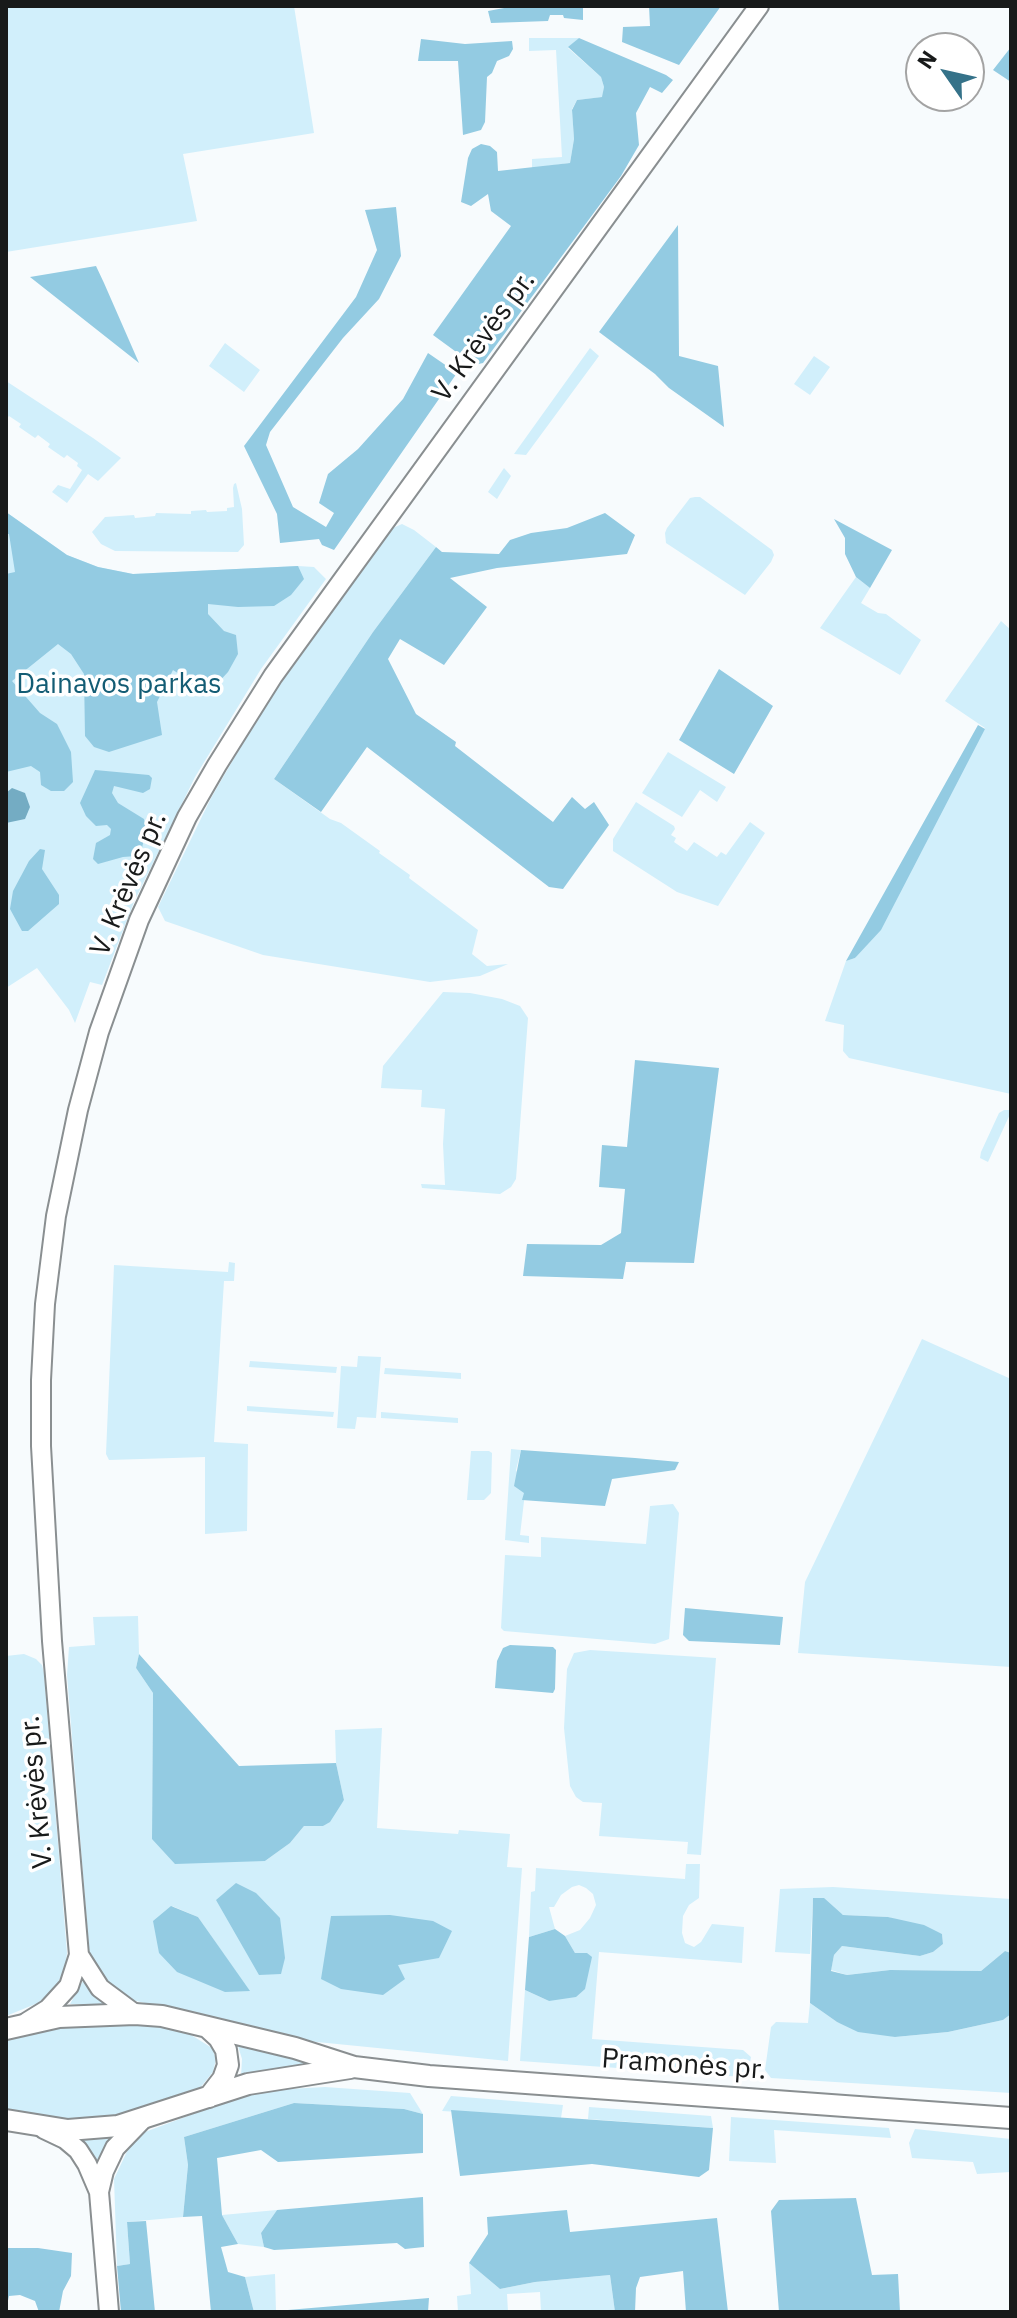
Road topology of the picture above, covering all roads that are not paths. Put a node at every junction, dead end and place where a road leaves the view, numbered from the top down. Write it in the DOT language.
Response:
graph roads {
  1 [pos="759,6"];
  2 [pos="79,1955"];
  3 [pos="135,2014"];
  4 [pos="15,2026"];
  5 [pos="207,2027"];
  6 [pos="354,2067"];
  7 [pos="209,2097"];
  8 [pos="1011,2118"];
  9 [pos="6,2120"];
  10 [pos="142,2120"];
  11 [pos="38,2127"];
  12 [pos="99,2192"];
  13 [pos="109,2312"];
  1 -- 2 [label="main road, V. Krėvės pr."];
  2 -- 3 [label="main road, V. Krėvės pr."];
  2 -- 4 [label="main road, V. Krėvės pr."];
  3 -- 4 [label="main road, Pramonės pr."];
  3 -- 5 [label="main road, Pramonės pr."];
  5 -- 6 [label="main road, Pramonės pr."];
  5 -- 7 [label="main road"];
  6 -- 7 [label="main road, Pramonės pr."];
  6 -- 8 [label="main road, Pramonės pr."];
  7 -- 10 [label="main road, Pramonės pr."];
  9 -- 11 [label="main road, Pramonės pr."];
  10 -- 11 [label="main road, Pramonės pr."];
  10 -- 12 [label="main road"];
  11 -- 12 [label="main road"];
  12 -- 13 [label="main road"];
}
